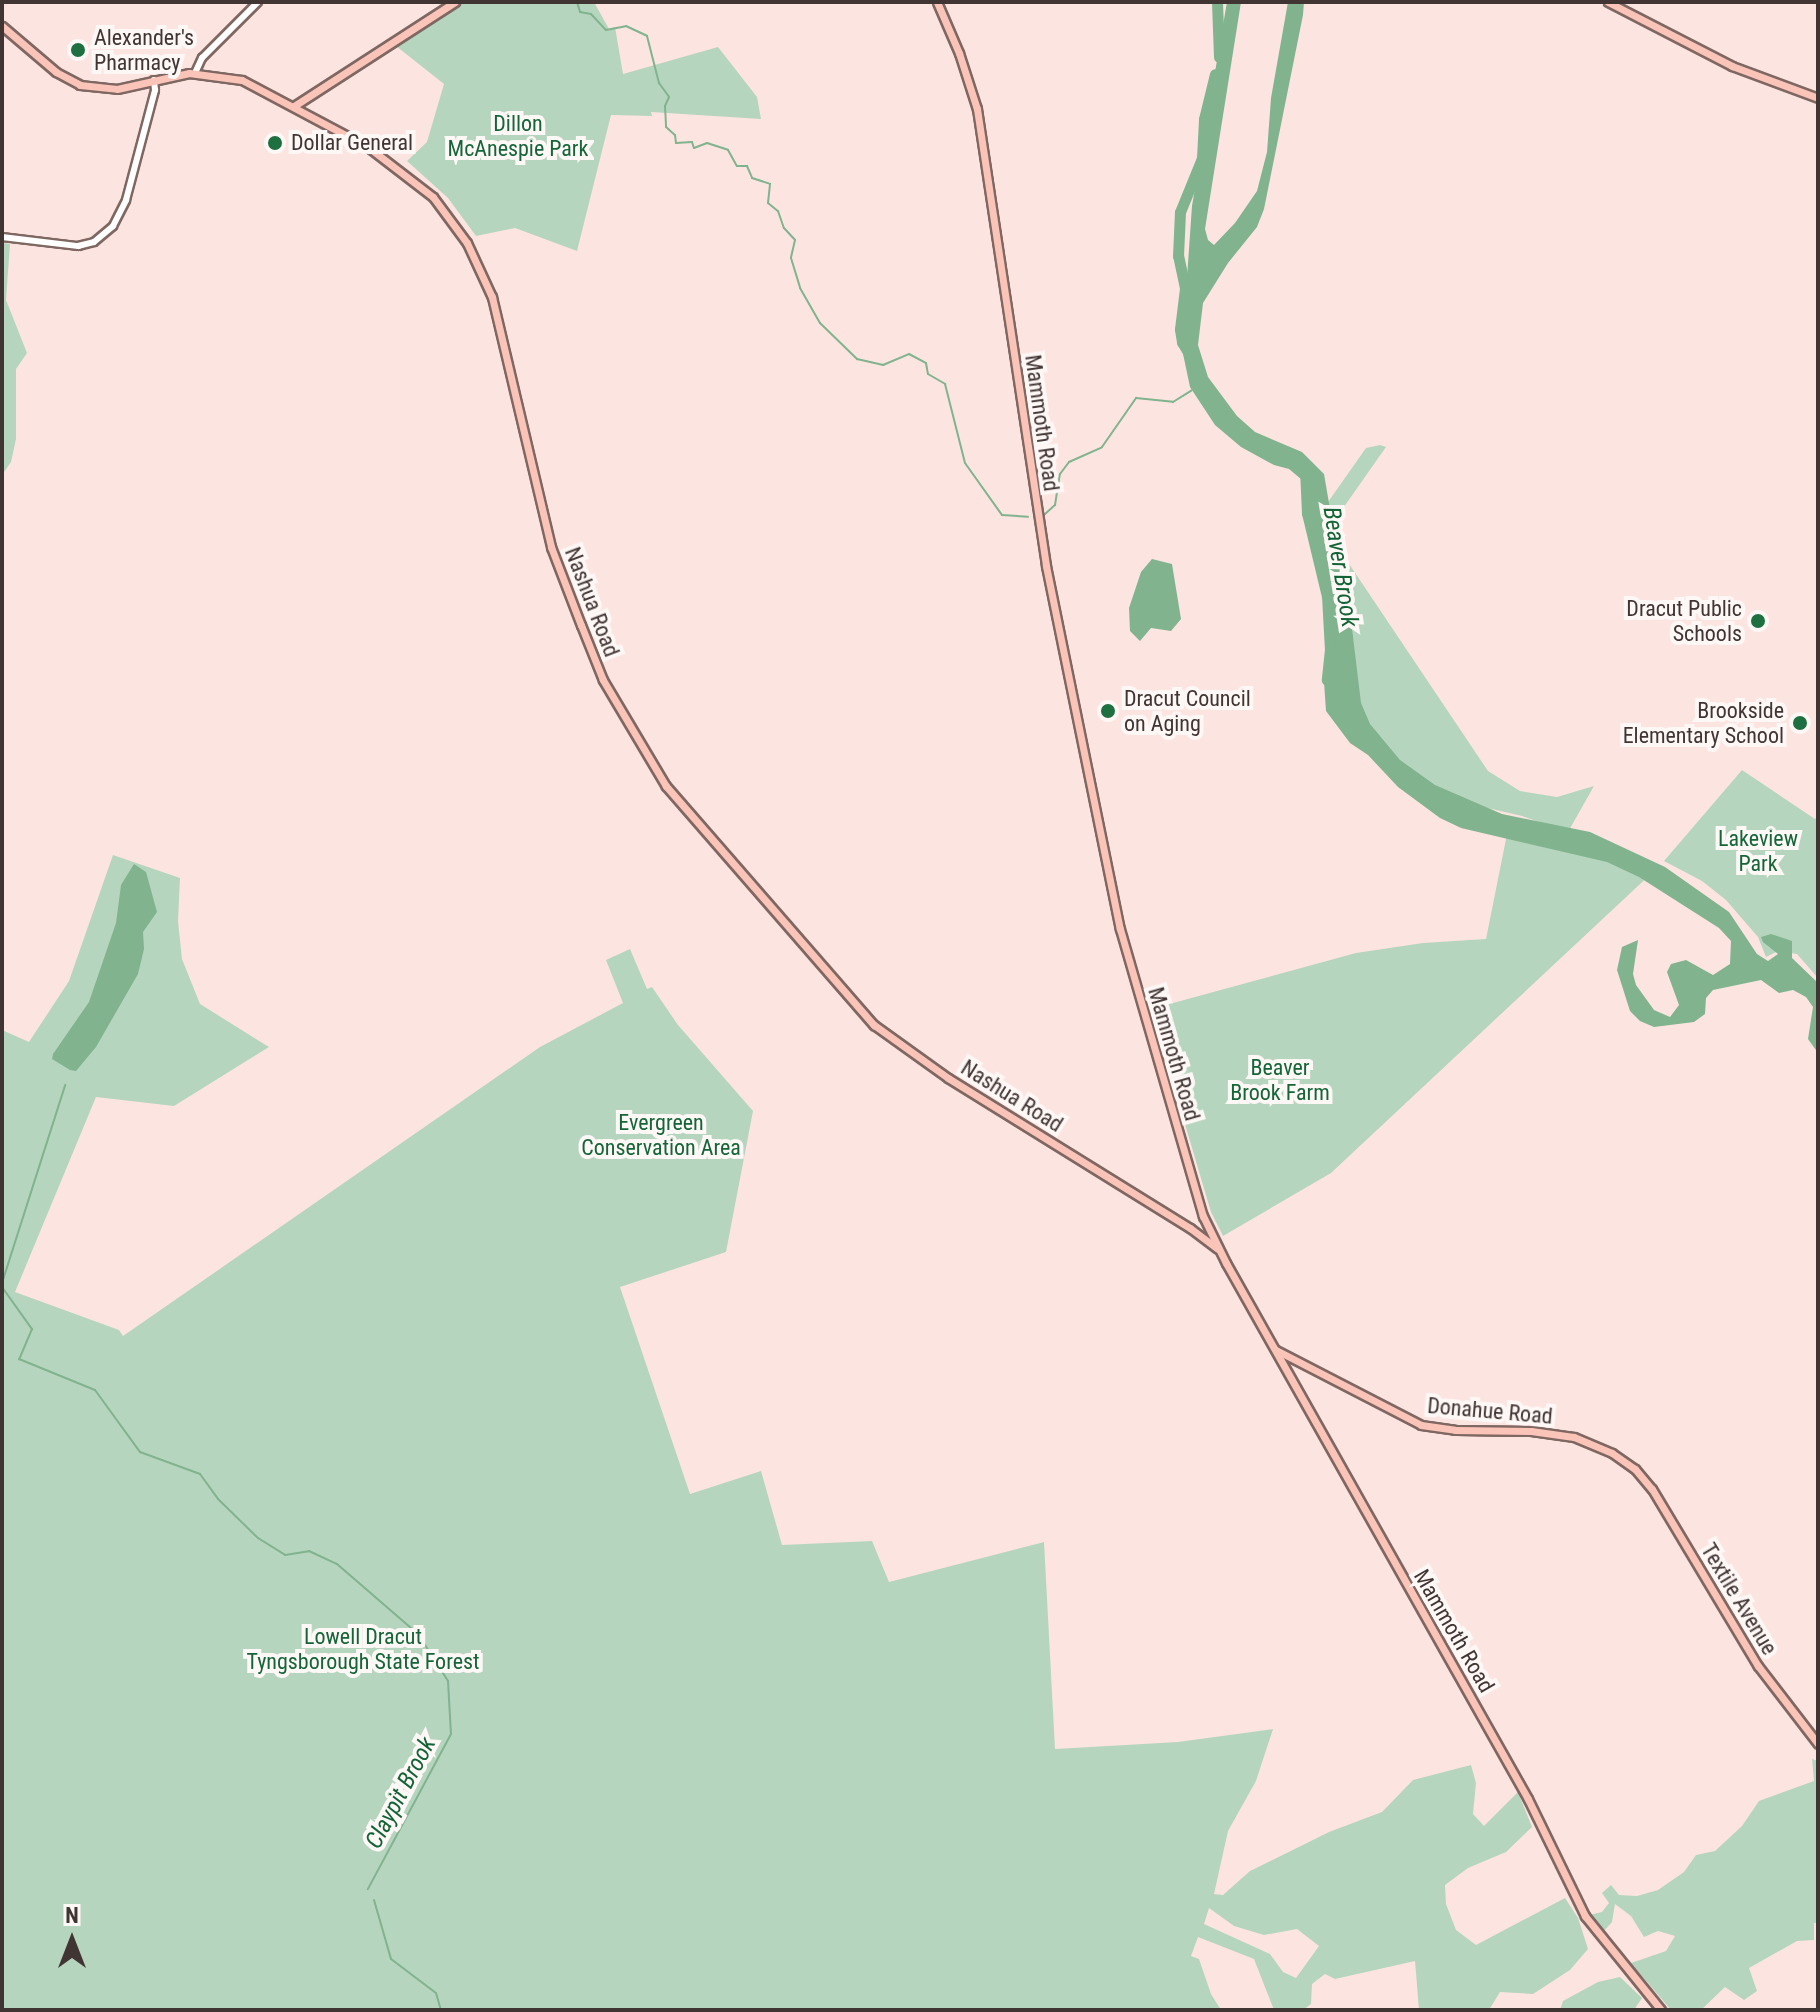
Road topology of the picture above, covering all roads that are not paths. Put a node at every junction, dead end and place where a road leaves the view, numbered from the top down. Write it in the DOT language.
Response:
graph roads {
  1 [pos="258,2"];
  2 [pos="455,2"];
  3 [pos="937,2"];
  4 [pos="1608,2"];
  5 [pos="2,26"];
  6 [pos="195,73"];
  7 [pos="154,80"];
  8 [pos="1818,98"];
  9 [pos="294,106"];
  10 [pos="2,237"];
  11 [pos="1218,1249"];
  12 [pos="1274,1348"];
  13 [pos="1301,1364"];
  14 [pos="1293,1383"];
  15 [pos="1635,1469"];
  16 [pos="1818,1744"];
  17 [pos="1661,2010"];
  1 -- 6 [label="street"];
  2 -- 9 [label="main road"];
  3 -- 11 [label="main road, Mammoth Road"];
  4 -- 8 [label="main road"];
  5 -- 7 [label="main road, Nashua Road"];
  6 -- 7 [label="main road, Nashua Road"];
  6 -- 9 [label="main road, Nashua Road"];
  7 -- 10 [label="street"];
  9 -- 11 [label="main road, Nashua Road"];
  11 -- 12 [label="main road, Mammoth Road"];
  12 -- 13 [label="main road, Donahue Road"];
  12 -- 14 [label="main road, Mammoth Road"];
  13 -- 14 [label="main road"];
  13 -- 15 [label="main road, Donahue Road"];
  14 -- 17 [label="main road, Mammoth Road"];
  15 -- 16 [label="main road, Textile Avenue"];
}
